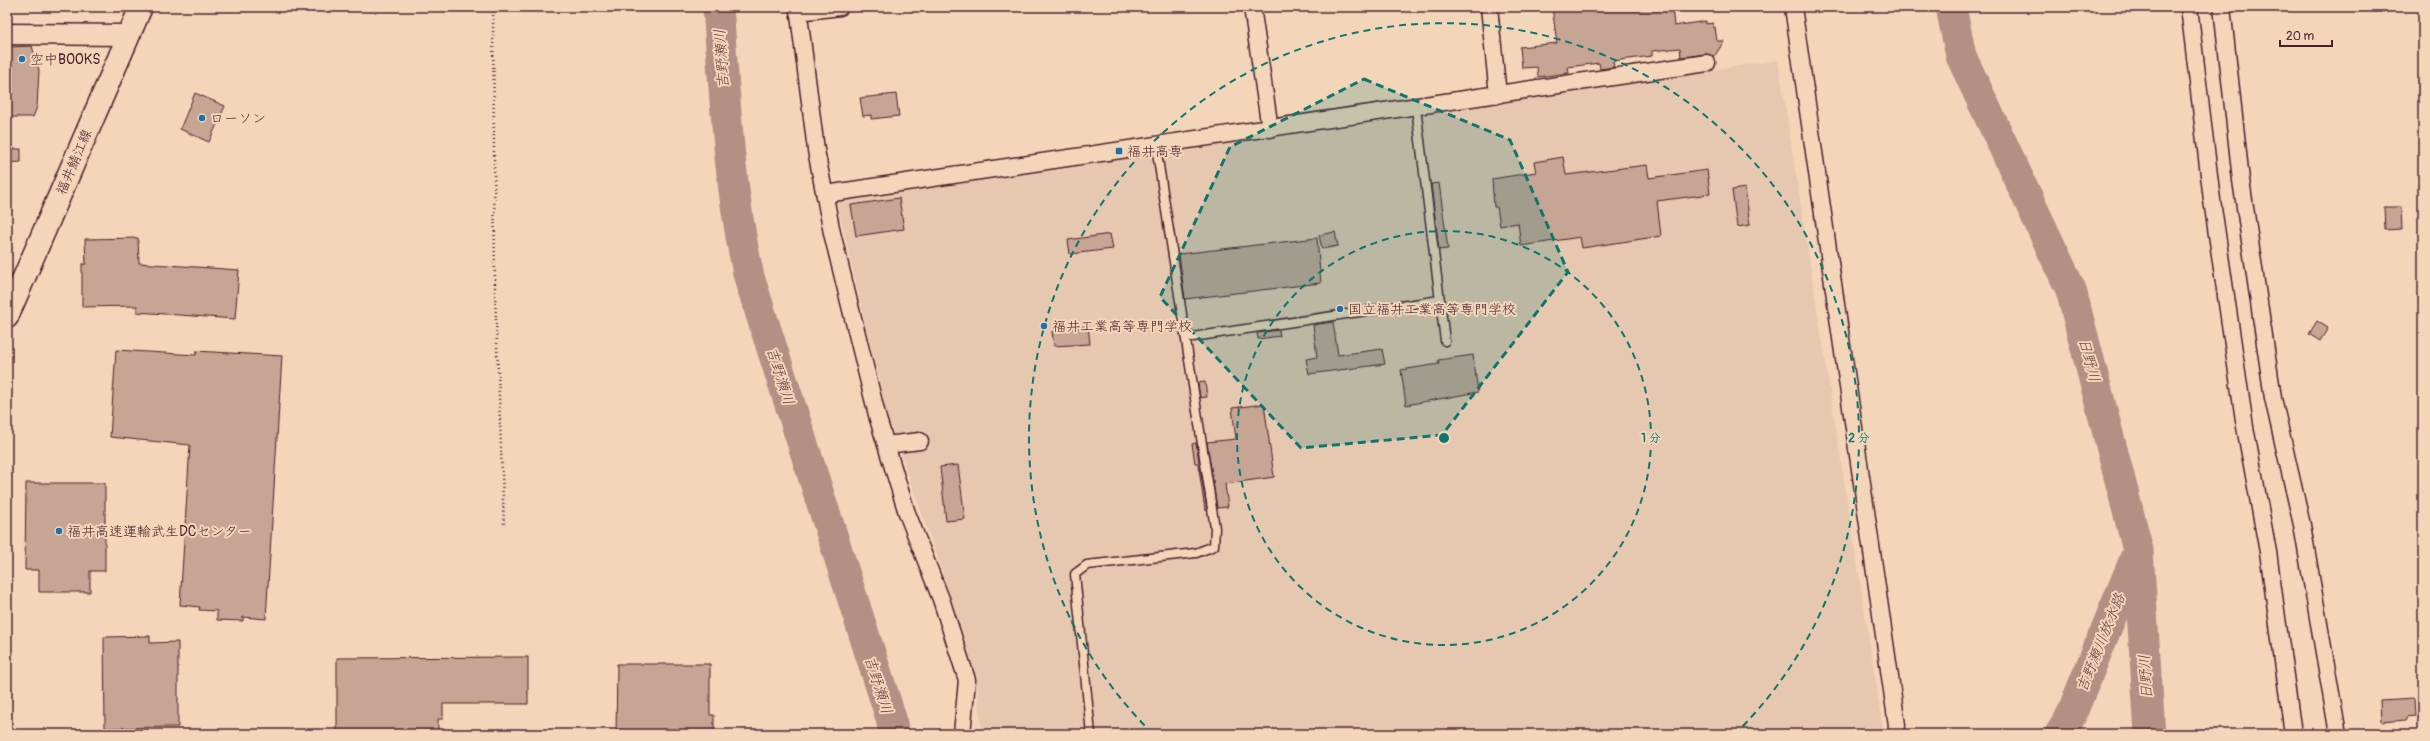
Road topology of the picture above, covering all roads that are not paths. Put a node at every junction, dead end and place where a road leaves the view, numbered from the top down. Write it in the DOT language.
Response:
graph roads {
  1 [pos="141,7"];
  2 [pos="840,7"];
  3 [pos="1252,7"];
  4 [pos="1489,7"];
  5 [pos="1793,7"];
  6 [pos="2189,7"];
  7 [pos="2222,7"];
  8 [pos="798,10"];
  9 [pos="7,34"];
  10 [pos="128,35"];
  11 [pos="1707,63"];
  12 [pos="1498,95"];
  13 [pos="1416,108"];
  14 [pos="1270,129"];
  15 [pos="1156,146"];
  16 [pos="826,194"];
  17 [pos="1440,300"];
  18 [pos="7,317"];
  19 [pos="1186,338"];
  20 [pos="1445,341"];
  21 [pos="920,441"];
  22 [pos="886,445"];
  23 [pos="962,734"];
  24 [pos="1091,734"];
  25 [pos="1896,734"];
  26 [pos="2293,734"];
  27 [pos="2338,734"];
  1 -- 10 [label="main road, 福井鯖江線"];
  2 -- 8 [label="street"];
  3 -- 14 [label="street"];
  4 -- 12 [label="street"];
  5 -- 25 [label="street"];
  6 -- 26 [label="street"];
  7 -- 27 [label="street"];
  8 -- 16 [label="street"];
  9 -- 10 [label="street"];
  10 -- 18 [label="main road, 福井鯖江線"];
  11 -- 12 [label="street"];
  12 -- 13 [label="street"];
  13 -- 14 [label="street"];
  13 -- 17 [label="lane"];
  14 -- 15 [label="street"];
  15 -- 16 [label="street"];
  15 -- 19 [label="lane"];
  16 -- 22 [label="street"];
  17 -- 19 [label="lane"];
  17 -- 20 [label="lane"];
  19 -- 24 [label="lane"];
  21 -- 22 [label="street"];
  22 -- 23 [label="street"];
}
